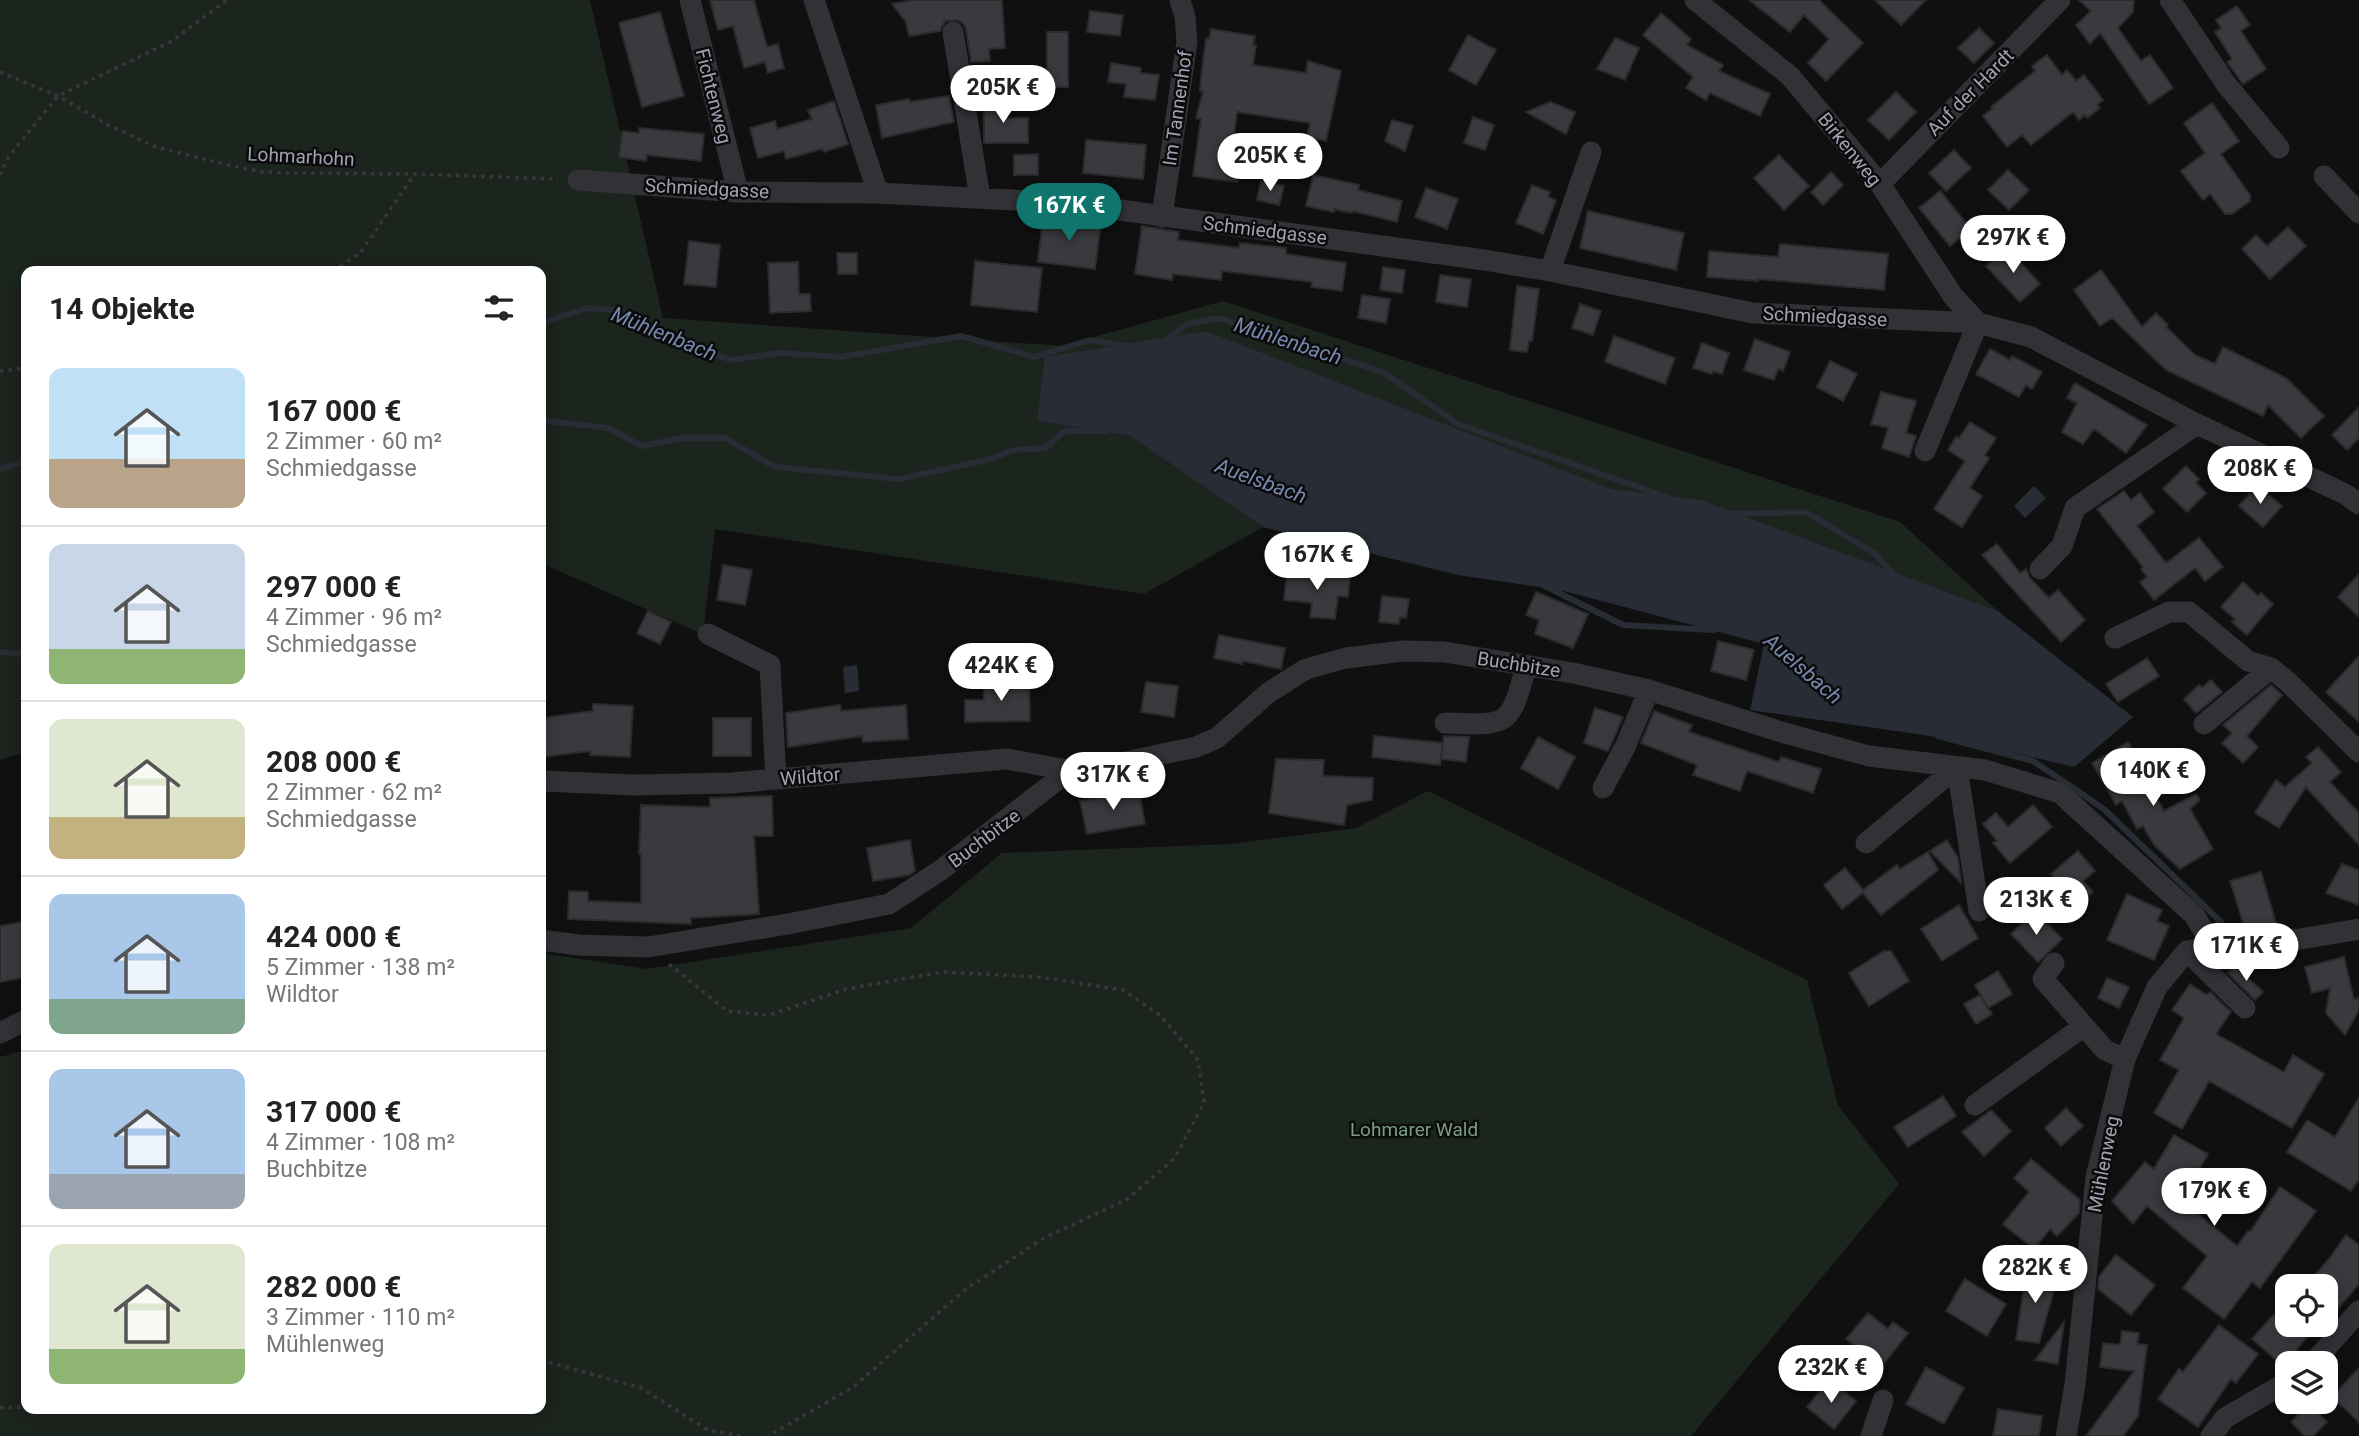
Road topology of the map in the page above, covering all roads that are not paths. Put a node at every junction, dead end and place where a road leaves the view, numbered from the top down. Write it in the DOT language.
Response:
graph roads {
  1 [pos="690,0"];
  2 [pos="814,0"];
  3 [pos="1180,0"];
  4 [pos="1695,0"];
  5 [pos="2060,0"];
  6 [pos="2169,0"];
  7 [pos="953,32"];
  8 [pos="2254,151"];
  9 [pos="1591,152"];
  10 [pos="2324,176"];
  11 [pos="578,180"];
  12 [pos="1880,184"];
  13 [pos="738,192"];
  14 [pos="878,192"];
  15 [pos="980,198"];
  16 [pos="2359,213"];
  17 [pos="1162,217"];
  18 [pos="1550,271"];
  19 [pos="1978,323"];
  20 [pos="2197,424"];
  21 [pos="1926,451"];
  22 [pos="2354,492"];
  23 [pos="2040,569"];
  24 [pos="708,634"];
  25 [pos="2115,638"];
  26 [pos="1526,666"];
  27 [pos="2271,668"];
  28 [pos="1649,691"];
  29 [pos="1445,723"];
  30 [pos="2204,724"];
  31 [pos="2359,752"];
  32 [pos="1957,767"];
  33 [pos="1078,772"];
  34 [pos="776,780"];
  35 [pos="546,781"];
  36 [pos="1603,788"];
  37 [pos="1866,843"];
  38 [pos="1979,911"];
  39 [pos="2359,929"];
  40 [pos="546,941"];
  41 [pos="2213,946"];
  42 [pos="2187,951"];
  43 [pos="2054,963"];
  44 [pos="2245,1008"];
  45 [pos="21,1022"];
  46 [pos="2084,1026"];
  47 [pos="0,1033"];
  48 [pos="2125,1059"];
  49 [pos="1975,1105"];
  50 [pos="2359,1311"];
  51 [pos="2324,1351"];
  52 [pos="2275,1389"];
  53 [pos="1883,1400"];
  54 [pos="1871,1436"];
  55 [pos="2066,1436"];
  56 [pos="2211,1436"];
  1 -- 13 [label="street, Fichtenweg"];
  2 -- 14 [label="street"];
  3 -- 17 [label="street, Im Tannenhof"];
  4 -- 12 [label="street, Birkenweg"];
  5 -- 12 [label="street, Auf der Hardt"];
  6 -- 8 [label="street"];
  7 -- 15 [label="street"];
  9 -- 18 [label="street"];
  10 -- 16 [label="street"];
  11 -- 13 [label="street, Schmiedgasse"];
  12 -- 19 [label="street, Birkenweg"];
  13 -- 14 [label="street, Schmiedgasse"];
  14 -- 15 [label="street, Schmiedgasse"];
  15 -- 17 [label="street, Schmiedgasse"];
  17 -- 18 [label="street, Schmiedgasse"];
  18 -- 19 [label="street, Schmiedgasse"];
  19 -- 20 [label="street, Schmiedgasse"];
  19 -- 21 [label="street"];
  20 -- 22 [label="street, Schmiedgasse"];
  20 -- 23 [label="street"];
  24 -- 34 [label="street"];
  25 -- 27 [label="street"];
  26 -- 28 [label="street, Buchbitze"];
  26 -- 29 [label="street"];
  26 -- 33 [label="street, Buchbitze"];
  27 -- 30 [label="street"];
  27 -- 31 [label="street"];
  28 -- 32 [label="street, Buchbitze"];
  28 -- 36 [label="street"];
  32 -- 37 [label="street"];
  32 -- 38 [label="street"];
  32 -- 41 [label="street, Buchbitze"];
  33 -- 34 [label="street, Wildtor"];
  33 -- 40 [label="street, Buchbitze"];
  34 -- 35 [label="street, Wildtor"];
  39 -- 41 [label="street"];
  41 -- 42 [label="street"];
  42 -- 44 [label="street"];
  42 -- 48 [label="street, Mühlenweg"];
  43 -- 46 [label="street"];
  45 -- 47 [label="street"];
  46 -- 48 [label="street"];
  46 -- 49 [label="street"];
  48 -- 55 [label="street, Mühlenweg"];
  50 -- 51 [label="street"];
  52 -- 56 [label="street"];
  53 -- 54 [label="street"];
}
